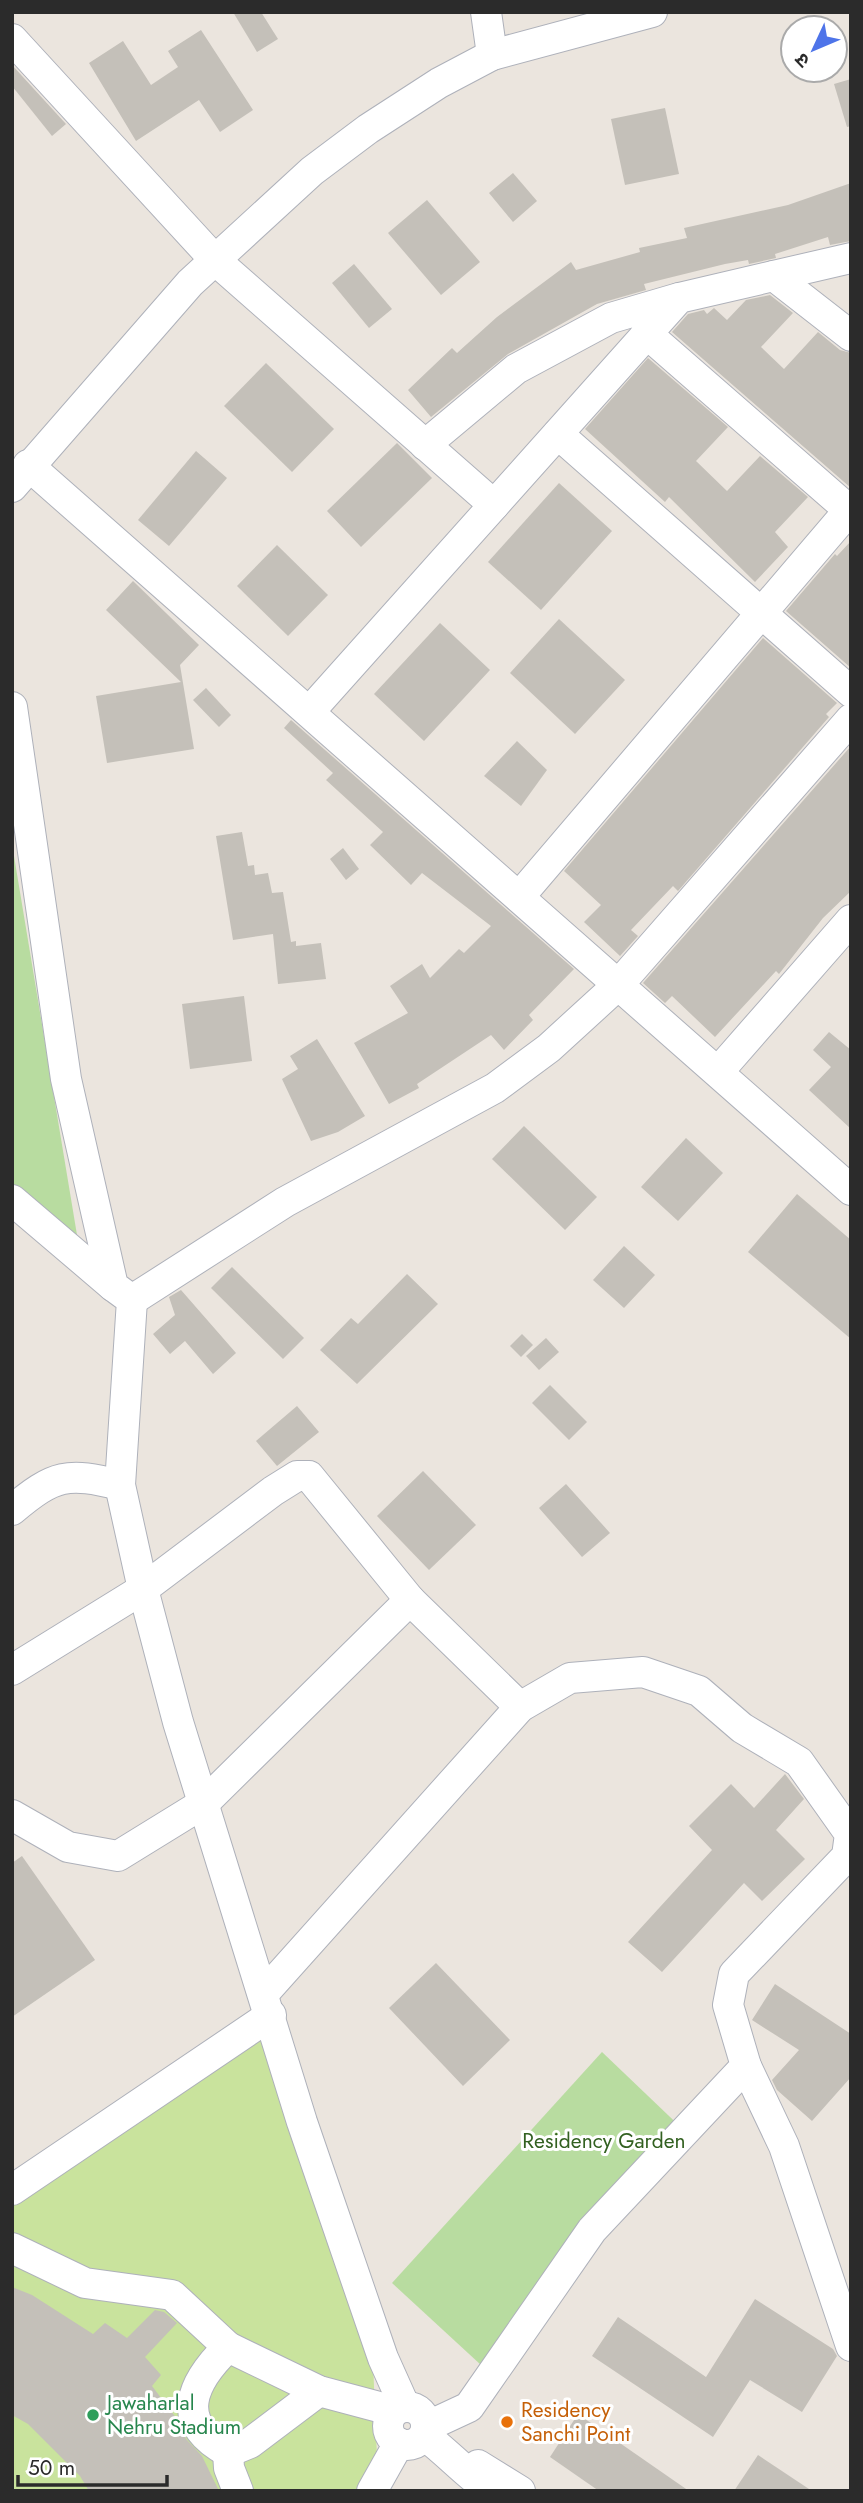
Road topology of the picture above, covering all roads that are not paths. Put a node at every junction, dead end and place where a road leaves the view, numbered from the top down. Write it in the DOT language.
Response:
graph roads {
  1 [pos="486,12"];
  2 [pos="652,12"];
  3 [pos="12,39"];
  4 [pos="492,55"];
  5 [pos="851,258"];
  6 [pos="215,260"];
  7 [pos="774,276"];
  8 [pos="679,298"];
  9 [pos="646,333"];
  10 [pos="851,336"];
  11 [pos="558,433"];
  12 [pos="425,445"];
  13 [pos="20,476"];
  14 [pos="494,505"];
  15 [pos="850,509"];
  16 [pos="763,615"];
  17 [pos="851,692"];
  18 [pos="12,707"];
  19 [pos="310,711"];
  20 [pos="851,719"];
  21 [pos="519,897"];
  22 [pos="851,920"];
  23 [pos="619,984"];
  24 [pos="718,1072"];
  25 [pos="851,1190"];
  26 [pos="12,1200"];
  27 [pos="122,1293"];
  28 [pos="120,1485"];
  29 [pos="12,1510"];
  30 [pos="143,1589"];
  31 [pos="410,1600"];
  32 [pos="12,1670"];
  33 [pos="520,1707"];
  34 [pos="204,1803"];
  35 [pos="12,1815"];
  36 [pos="267,2004"];
  37 [pos="746,2066"];
  38 [pos="12,2190"];
  39 [pos="12,2248"];
  40 [pos="851,2346"];
  41 [pos="228,2347"];
  42 [pos="319,2391"];
  43 [pos="410,2425"];
  44 [pos="228,2452"];
  45 [pos="454,2458"];
  46 [pos="238,2491"];
  47 [pos="372,2491"];
  48 [pos="491,2491"];
  49 [pos="520,2491"];
  1 -- 4 [label="street"];
  2 -- 4 [label="street"];
  3 -- 6 [label="street"];
  4 -- 6 [label="street"];
  5 -- 7 [label="street"];
  6 -- 12 [label="street"];
  6 -- 13 [label="street"];
  7 -- 8 [label="street"];
  7 -- 10 [label="street"];
  8 -- 9 [label="street"];
  8 -- 12 [label="street"];
  9 -- 11 [label="street"];
  9 -- 15 [label="street"];
  11 -- 14 [label="street"];
  11 -- 16 [label="street"];
  12 -- 14 [label="street"];
  13 -- 19 [label="street"];
  14 -- 19 [label="street"];
  15 -- 16 [label="street"];
  16 -- 17 [label="street"];
  16 -- 21 [label="street"];
  18 -- 27 [label="street"];
  19 -- 21 [label="street"];
  20 -- 23 [label="street"];
  21 -- 23 [label="street"];
  22 -- 24 [label="street"];
  23 -- 24 [label="street"];
  23 -- 27 [label="street"];
  24 -- 25 [label="street"];
  26 -- 27 [label="street"];
  27 -- 28 [label="street"];
  28 -- 29 [label="street"];
  28 -- 30 [label="street"];
  30 -- 31 [label="street"];
  30 -- 32 [label="street"];
  30 -- 34 [label="street"];
  31 -- 33 [label="street"];
  31 -- 34 [label="street"];
  33 -- 36 [label="street"];
  33 -- 37 [label="street"];
  34 -- 35 [label="street"];
  34 -- 36 [label="street"];
  36 -- 38 [label="street"];
  36 -- 43 [label="street"];
  37 -- 40 [label="street"];
  37 -- 43 [label="street"];
  39 -- 41 [label="street"];
  41 -- 42 [label="street"];
  41 -- 44 [label="street"];
  42 -- 43 [label="street"];
  42 -- 44 [label="street"];
  43 -- 45 [label="street"];
  43 -- 47 [label="street"];
  44 -- 46 [label="street"];
  45 -- 48 [label="street"];
  45 -- 49 [label="street"];
}
